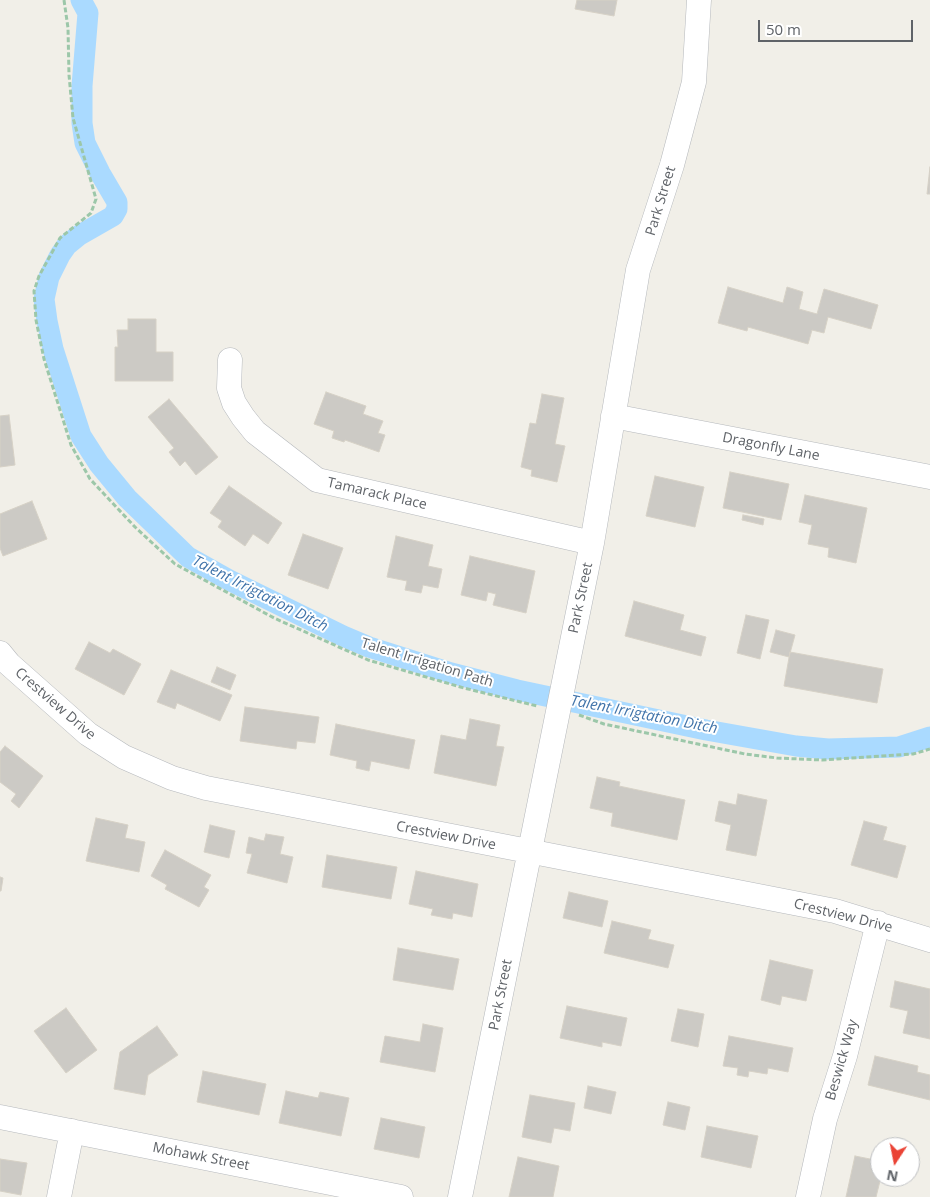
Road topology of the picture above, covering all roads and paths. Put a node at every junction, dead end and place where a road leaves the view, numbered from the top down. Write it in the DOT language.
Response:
graph roads {
  1 [pos="64,0"];
  2 [pos="699,0"];
  3 [pos="230,360"];
  4 [pos="613,416"];
  5 [pos="930,477"];
  6 [pos="592,543"];
  7 [pos="3,663"];
  8 [pos="558,707"];
  9 [pos="930,748"];
  10 [pos="529,852"];
  11 [pos="878,923"];
  12 [pos="930,940"];
  13 [pos="0,1117"];
  14 [pos="72,1131"];
  15 [pos="59,1197"];
  16 [pos="401,1197"];
  17 [pos="460,1197"];
  18 [pos="808,1197"];
  1 -- 8 [label="path, Talent Irrigation Path"];
  2 -- 4 [label="street, Park Street"];
  3 -- 6 [label="street, Tamarack Place"];
  4 -- 5 [label="street, Dragonfly Lane"];
  4 -- 6 [label="street, Park Street"];
  6 -- 8 [label="street, Park Street"];
  7 -- 10 [label="street, Crestview Drive"];
  8 -- 9 [label="path, Talent Irrigation Path"];
  8 -- 10 [label="street, Park Street"];
  10 -- 11 [label="street, Crestview Drive"];
  10 -- 17 [label="street, Park Street"];
  11 -- 12 [label="street, Crestview Drive"];
  11 -- 18 [label="street, Beswick Way"];
  13 -- 14 [label="street, Mohawk Street"];
  14 -- 15 [label="street"];
  14 -- 16 [label="street, Mohawk Street"];
}
